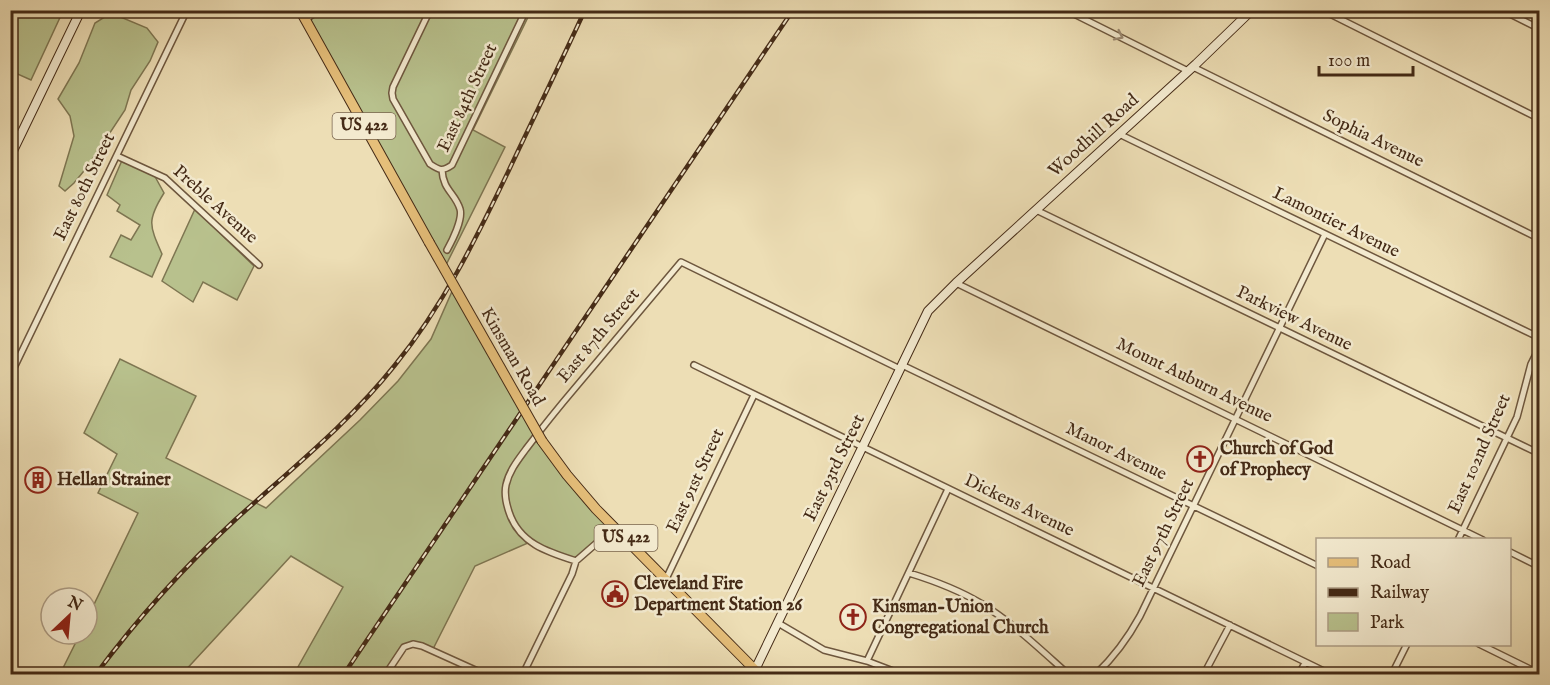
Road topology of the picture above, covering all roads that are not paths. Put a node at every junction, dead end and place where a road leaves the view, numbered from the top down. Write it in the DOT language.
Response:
graph roads {
  1 [pos="81,10"];
  2 [pos="187,10"];
  3 [pos="300,10"];
  4 [pos="319,10"];
  5 [pos="429,10"];
  6 [pos="526,10"];
  7 [pos="1252,10"];
  8 [pos="1322,10"];
  9 [pos="1502,10"];
  10 [pos="1069,11"];
  11 [pos="305,20"];
  12 [pos="1539,29"];
  13 [pos="1191,69"];
  14 [pos="1539,119"];
  15 [pos="1119,134"];
  16 [pos="117,156"];
  17 [pos="10,157"];
  18 [pos="442,170"];
  19 [pos="1036,210"];
  20 [pos="1326,234"];
  21 [pos="1539,239"];
  22 [pos="447,250"];
  23 [pos="681,262"];
  24 [pos="259,265"];
  25 [pos="956,283"];
  26 [pos="1280,329"];
  27 [pos="1539,338"];
  28 [pos="1539,346"];
  29 [pos="694,365"];
  30 [pos="901,367"];
  31 [pos="10,376"];
  32 [pos="754,395"];
  33 [pos="1236,418"];
  34 [pos="1507,439"];
  35 [pos="862,447"];
  36 [pos="1539,454"];
  37 [pos="948,489"];
  38 [pos="1193,506"];
  39 [pos="615,526"];
  40 [pos="1463,530"];
  41 [pos="1459,538"];
  42 [pos="1479,538"];
  43 [pos="1511,553"];
  44 [pos="576,561"];
  45 [pos="1316,566"];
  46 [pos="1539,567"];
  47 [pos="909,573"];
  48 [pos="666,579"];
  49 [pos="1153,588"];
  50 [pos="778,623"];
  51 [pos="1230,625"];
  52 [pos="1406,646"];
  53 [pos="1481,646"];
  54 [pos="867,661"];
  55 [pos="1305,663"];
  56 [pos="755,673"];
  57 [pos="1539,674"];
  58 [pos="386,675"];
  59 [pos="484,675"];
  60 [pos="523,675"];
  61 [pos="901,675"];
  62 [pos="1068,675"];
  63 [pos="1096,675"];
  64 [pos="1204,675"];
  65 [pos="1299,675"];
  66 [pos="1330,675"];
  67 [pos="1392,675"];
  1 -- 17 [label="main road"];
  2 -- 16 [label="street, East 80th Street"];
  3 -- 11 [label="main road, Kinsman Road / US 422"];
  4 -- 11 [label="street"];
  5 -- 18 [label="street"];
  6 -- 18 [label="street, East 84th Street"];
  7 -- 13 [label="main road, Woodhill Road"];
  8 -- 14 [label="street"];
  9 -- 12 [label="street"];
  10 -- 13 [label="street, Sophia Avenue, one-way"];
  11 -- 39 [label="main road, Kinsman Road / US 422, bridge"];
  13 -- 15 [label="main road, Woodhill Road"];
  13 -- 21 [label="street, Sophia Avenue"];
  15 -- 19 [label="main road, Woodhill Road"];
  15 -- 20 [label="street, Lamontier Avenue"];
  16 -- 24 [label="street, Preble Avenue"];
  16 -- 31 [label="street, East 80th Street"];
  18 -- 22 [label="street"];
  19 -- 25 [label="main road, Woodhill Road"];
  19 -- 26 [label="street, Parkview Avenue"];
  20 -- 26 [label="street, East 97th Street"];
  20 -- 27 [label="street, Lamontier Avenue"];
  23 -- 30 [label="street, Manor Avenue"];
  23 -- 44 [label="street, East 87th Street"];
  25 -- 30 [label="main road, East 93rd Street"];
  25 -- 33 [label="street, Mount Auburn Avenue"];
  26 -- 33 [label="street, East 97th Street"];
  26 -- 34 [label="street, Parkview Avenue"];
  28 -- 34 [label="street, East 102nd Street"];
  29 -- 32 [label="street, Dickens Avenue"];
  30 -- 35 [label="main road, East 93rd Street"];
  30 -- 38 [label="street, Manor Avenue"];
  32 -- 35 [label="street, Dickens Avenue"];
  32 -- 48 [label="street, East 91st Street"];
  33 -- 38 [label="street, East 97th Street"];
  33 -- 40 [label="street, Mount Auburn Avenue"];
  34 -- 36 [label="street, Parkview Avenue"];
  34 -- 40 [label="street, East 102nd Street"];
  35 -- 37 [label="street, Dickens Avenue"];
  35 -- 50 [label="main road, East 93rd Street"];
  37 -- 47 [label="street"];
  37 -- 49 [label="street, Dickens Avenue"];
  38 -- 45 [label="street, Manor Avenue"];
  38 -- 49 [label="street, East 97th Street"];
  39 -- 44 [label="street"];
  39 -- 48 [label="main road, Kinsman Road / US 422"];
  40 -- 41 [label="street, East 102nd Street"];
  40 -- 42 [label="street, Mount Auburn Avenue"];
  43 -- 46 [label="street"];
  44 -- 60 [label="street"];
  47 -- 54 [label="street"];
  47 -- 62 [label="street"];
  48 -- 56 [label="main road, Kinsman Road / US 422"];
  49 -- 51 [label="street, Dickens Avenue"];
  49 -- 63 [label="street, East 97th Street"];
  50 -- 54 [label="street"];
  50 -- 56 [label="main road, East 93rd Street"];
  51 -- 55 [label="street, Dickens Avenue"];
  51 -- 64 [label="street"];
  52 -- 67 [label="street"];
  53 -- 57 [label="street"];
  54 -- 61 [label="street"];
  55 -- 65 [label="street"];
  55 -- 66 [label="street, Dickens Avenue"];
  58 -- 59 [label="street"];
}
